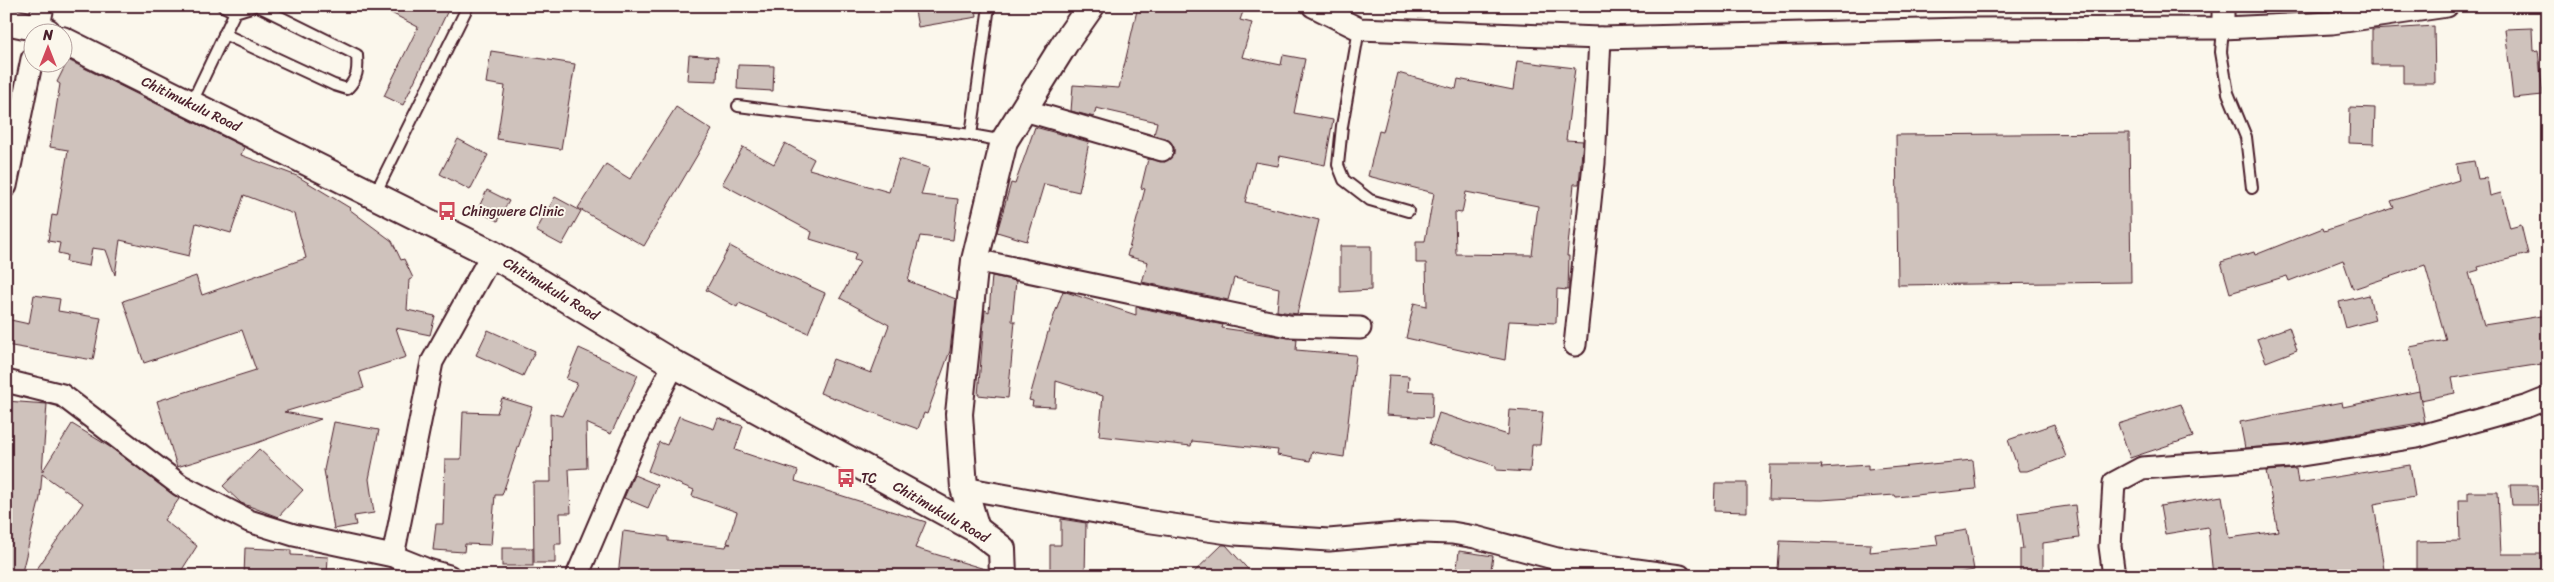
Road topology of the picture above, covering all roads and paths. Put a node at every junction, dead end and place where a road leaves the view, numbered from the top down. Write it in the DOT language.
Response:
graph roads {
  1 [pos="223,6"];
  2 [pos="254,6"];
  3 [pos="258,6"];
  4 [pos="468,6"];
  5 [pos="989,6"];
  6 [pos="1091,6"];
  7 [pos="1313,6"];
  8 [pos="2223,6"];
  9 [pos="2447,6"];
  10 [pos="235,12"];
  11 [pos="6,21"];
  12 [pos="22,23"];
  13 [pos="2223,28"];
  14 [pos="1359,29"];
  15 [pos="224,34"];
  16 [pos="1600,38"];
  17 [pos="72,45"];
  18 [pos="29,72"];
  19 [pos="191,104"];
  20 [pos="738,106"];
  21 [pos="1024,110"];
  22 [pos="971,135"];
  23 [pos="1004,141"];
  24 [pos="1162,150"];
  25 [pos="6,186"];
  26 [pos="2252,188"];
  27 [pos="375,195"];
  28 [pos="1408,211"];
  29 [pos="492,254"];
  30 [pos="975,260"];
  31 [pos="1360,328"];
  32 [pos="1575,345"];
  33 [pos="674,364"];
  34 [pos="6,381"];
  35 [pos="2548,398"];
  36 [pos="964,488"];
  37 [pos="976,529"];
  38 [pos="393,556"];
  39 [pos="449,576"];
  40 [pos="577,576"];
  41 [pos="1003,576"];
  42 [pos="1680,576"];
  43 [pos="2114,576"];
  1 -- 10 [label="lane"];
  2 -- 10 [label="lane"];
  3 -- 15 [label="lane"];
  4 -- 27 [label="lane"];
  5 -- 22 [label="lane"];
  6 -- 21 [label="street"];
  7 -- 14 [label="street"];
  8 -- 13 [label="street"];
  9 -- 13 [label="street"];
  10 -- 15 [label="lane"];
  11 -- 12 [label="street"];
  13 -- 16 [label="street"];
  13 -- 26 [label="lane"];
  14 -- 16 [label="street"];
  14 -- 28 [label="lane"];
  15 -- 19 [label="lane"];
  16 -- 32 [label="street"];
  17 -- 19 [label="street, Chitimukulu Road"];
  18 -- 25 [label="street"];
  19 -- 27 [label="street, Chitimukulu Road"];
  20 -- 22 [label="lane"];
  21 -- 23 [label="street"];
  21 -- 24 [label="street"];
  22 -- 23 [label="lane"];
  23 -- 30 [label="street"];
  27 -- 29 [label="street, Chitimukulu Road"];
  29 -- 33 [label="street, Chitimukulu Road"];
  29 -- 38 [label="street"];
  30 -- 31 [label="street"];
  30 -- 36 [label="street"];
  33 -- 37 [label="street, Chitimukulu Road"];
  33 -- 40 [label="street"];
  34 -- 38 [label="street"];
  35 -- 43 [label="street"];
  36 -- 37 [label="street"];
  36 -- 42 [label="street"];
  37 -- 41 [label="street, Chitimukulu Road"];
  38 -- 39 [label="street"];
}
